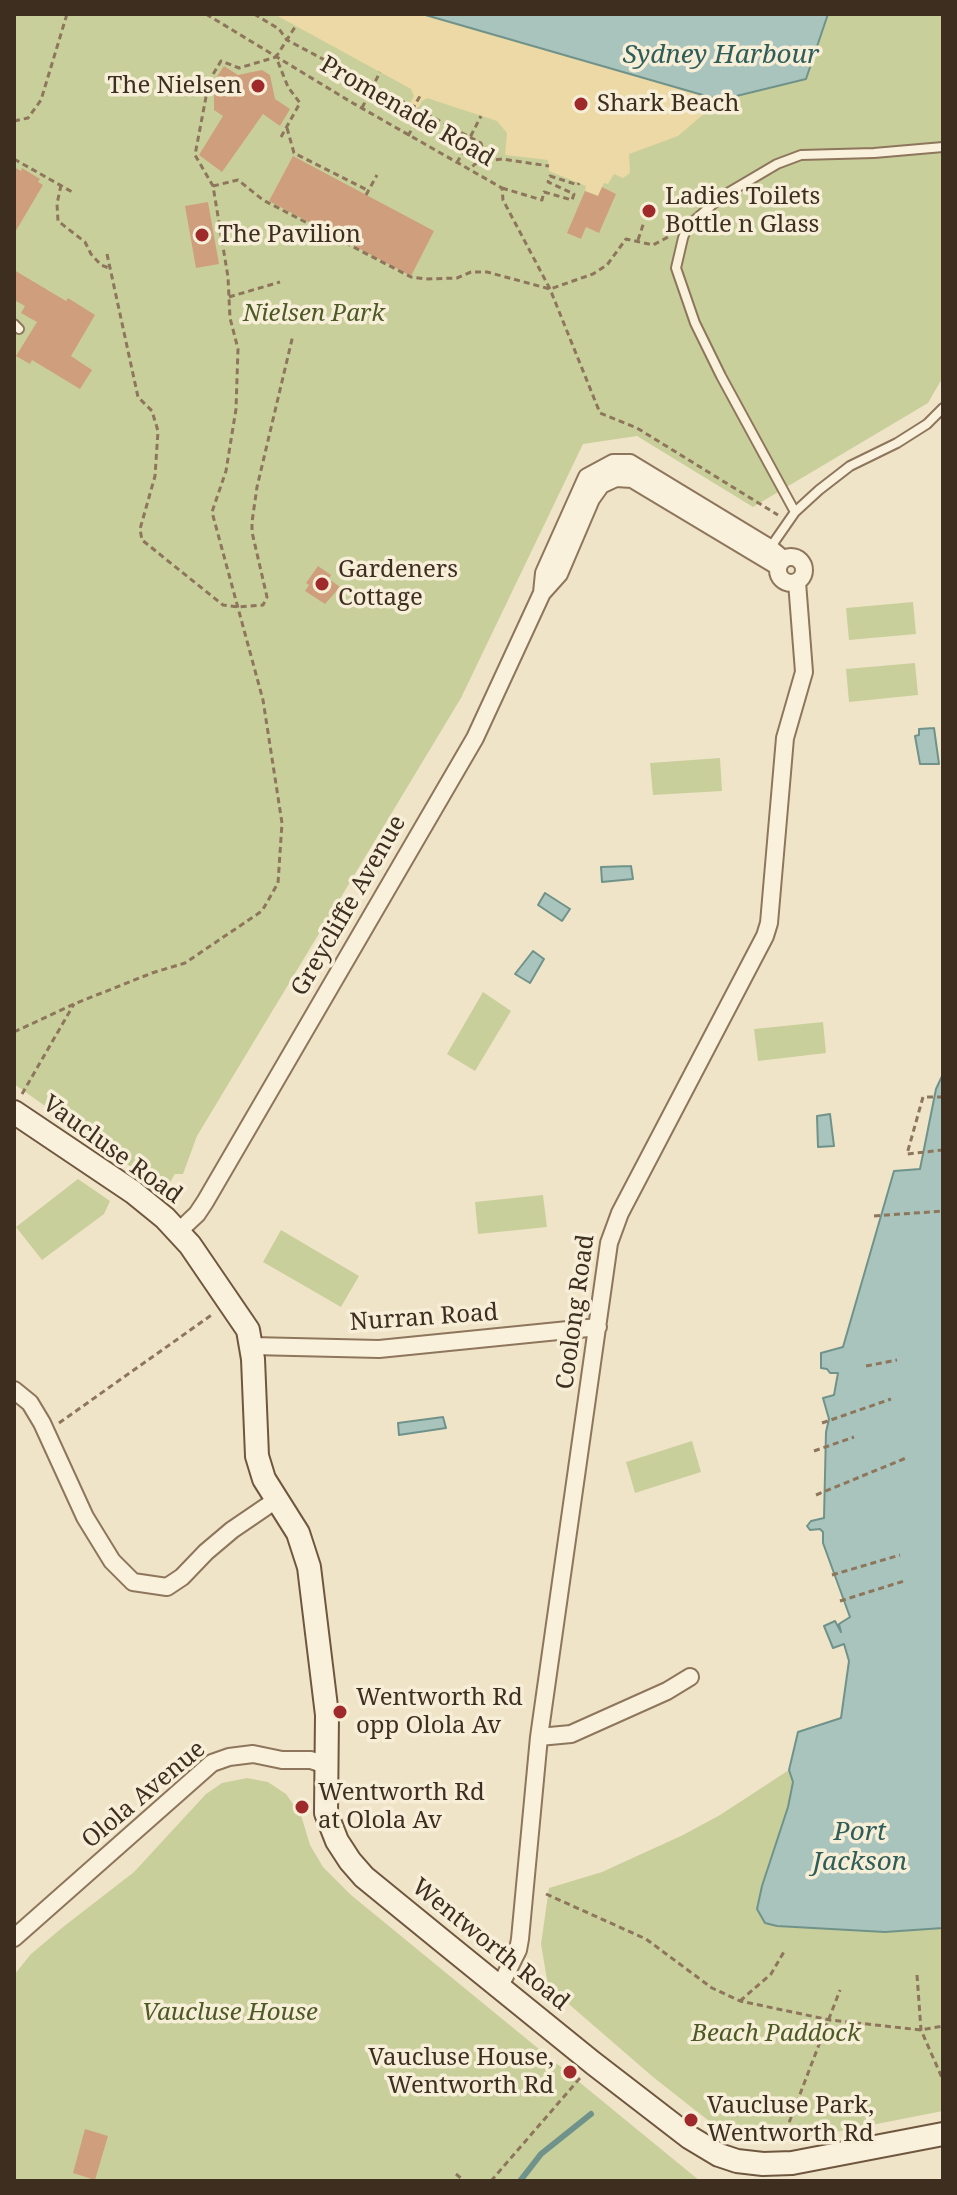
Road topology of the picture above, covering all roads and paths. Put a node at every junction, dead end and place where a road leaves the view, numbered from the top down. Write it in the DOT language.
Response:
graph roads {
  1 [pos="67,14"];
  2 [pos="206,14"];
  3 [pos="254,14"];
  4 [pos="295,27"];
  5 [pos="287,40"];
  6 [pos="276,57"];
  7 [pos="380,72"];
  8 [pos="372,84"];
  9 [pos="420,96"];
  10 [pos="414,107"];
  11 [pos="362,108"];
  12 [pos="422,111"];
  13 [pos="481,116"];
  14 [pos="407,119"];
  15 [pos="14,121"];
  16 [pos="287,128"];
  17 [pos="408,136"];
  18 [pos="281,137"];
  19 [pos="471,137"];
  20 [pos="943,147"];
  21 [pos="14,159"];
  22 [pos="486,161"];
  23 [pos="457,163"];
  24 [pos="549,166"];
  25 [pos="469,171"];
  26 [pos="377,175"];
  27 [pos="579,183"];
  28 [pos="61,185"];
  29 [pos="213,186"];
  30 [pos="502,188"];
  31 [pos="74,193"];
  32 [pos="644,222"];
  33 [pos="638,240"];
  34 [pos="653,245"];
  35 [pos="107,254"];
  36 [pos="109,268"];
  37 [pos="280,282"];
  38 [pos="550,289"];
  39 [pos="229,297"];
  40 [pos="293,335"];
  41 [pos="943,408"];
  42 [pos="795,512"];
  43 [pos="788,522"];
  44 [pos="777,558"];
  45 [pos="238,607"];
  46 [pos="74,1004"];
  47 [pos="14,1032"];
  48 [pos="943,1097"];
  49 [pos="17,1104"];
  50 [pos="943,1150"];
  51 [pos="943,1211"];
  52 [pos="874,1216"];
  53 [pos="179,1231"];
  54 [pos="216,1312"];
  55 [pos="598,1327"];
  56 [pos="252,1346"];
  57 [pos="897,1360"];
  58 [pos="866,1366"];
  59 [pos="14,1390"];
  60 [pos="891,1399"];
  61 [pos="822,1423"];
  62 [pos="47,1432"];
  63 [pos="854,1437"];
  64 [pos="814,1451"];
  65 [pos="906,1458"];
  66 [pos="816,1495"];
  67 [pos="276,1500"];
  68 [pos="900,1555"];
  69 [pos="832,1575"];
  70 [pos="904,1581"];
  71 [pos="840,1601"];
  72 [pos="690,1677"];
  73 [pos="539,1737"];
  74 [pos="328,1766"];
  75 [pos="546,1894"];
  76 [pos="14,1938"];
  77 [pos="785,1950"];
  78 [pos="917,1975"];
  79 [pos="500,1986"];
  80 [pos="840,1990"];
  81 [pos="740,2001"];
  82 [pos="830,2020"];
  83 [pos="943,2026"];
  84 [pos="921,2030"];
  85 [pos="593,2063"];
  86 [pos="943,2080"];
  87 [pos="943,2134"];
  88 [pos="767,2164"];
  89 [pos="456,2174"];
  90 [pos="464,2181"];
  91 [pos="491,2181"];
  1 -- 15 [label="path"];
  2 -- 6 [label="path, Promenade Road"];
  3 -- 5 [label="path"];
  4 -- 5 [label="path"];
  5 -- 6 [label="path"];
  5 -- 8 [label="path"];
  6 -- 11 [label="path, Promenade Road"];
  6 -- 16 [label="path"];
  6 -- 29 [label="path"];
  7 -- 8 [label="path"];
  8 -- 10 [label="path"];
  8 -- 11 [label="path"];
  9 -- 10 [label="path"];
  10 -- 12 [label="path"];
  10 -- 14 [label="path"];
  11 -- 17 [label="path, Promenade Road"];
  12 -- 17 [label="path"];
  12 -- 19 [label="path"];
  13 -- 19 [label="path"];
  16 -- 18 [label="path"];
  16 -- 26 [label="path"];
  17 -- 23 [label="path, Promenade Road"];
  19 -- 22 [label="path"];
  19 -- 23 [label="path"];
  20 -- 42 [label="lane"];
  21 -- 28 [label="path"];
  22 -- 24 [label="path"];
  22 -- 25 [label="path"];
  23 -- 25 [label="path, Promenade Road"];
  25 -- 30 [label="path, Promenade Road"];
  27 -- 30 [label="path"];
  28 -- 31 [label="path"];
  28 -- 36 [label="path"];
  29 -- 38 [label="path"];
  29 -- 39 [label="path"];
  30 -- 38 [label="path, Promenade Road"];
  32 -- 33 [label="path"];
  33 -- 34 [label="path"];
  33 -- 38 [label="path"];
  35 -- 36 [label="path"];
  36 -- 45 [label="path"];
  37 -- 39 [label="path"];
  38 -- 43 [label="path, Promenade Road"];
  39 -- 45 [label="path"];
  40 -- 45 [label="path"];
  41 -- 42 [label="lane"];
  42 -- 43 [label="lane"];
  43 -- 44 [label="lane"];
  44 -- 53 [label="street, Greycliffe Avenue"];
  44 -- 55 [label="street, Coolong Road"];
  45 -- 46 [label="path"];
  46 -- 47 [label="path"];
  46 -- 49 [label="path"];
  48 -- 50 [label="path"];
  49 -- 53 [label="street, Vaucluse Road"];
  51 -- 52 [label="path"];
  53 -- 56 [label="street, Wentworth Road"];
  54 -- 62 [label="path"];
  55 -- 56 [label="street, Nurran Road"];
  55 -- 73 [label="street, Coolong Road"];
  56 -- 67 [label="street, Wentworth Road"];
  57 -- 58 [label="path"];
  59 -- 62 [label="street"];
  60 -- 61 [label="path"];
  62 -- 67 [label="street"];
  63 -- 64 [label="path"];
  65 -- 66 [label="path"];
  67 -- 74 [label="street, Wentworth Road"];
  68 -- 69 [label="path"];
  70 -- 71 [label="path"];
  72 -- 73 [label="street"];
  73 -- 79 [label="street, Coolong Road"];
  74 -- 76 [label="street, Olola Avenue"];
  74 -- 79 [label="street, Wentworth Road"];
  75 -- 81 [label="path"];
  77 -- 81 [label="path"];
  78 -- 84 [label="path"];
  79 -- 85 [label="street, Wentworth Road"];
  80 -- 82 [label="path"];
  81 -- 82 [label="path"];
  82 -- 84 [label="path"];
  82 -- 88 [label="path"];
  83 -- 84 [label="path"];
  84 -- 86 [label="path"];
  85 -- 88 [label="street, Wentworth Road"];
  85 -- 91 [label="path"];
  87 -- 88 [label="street, Wentworth Road"];
  89 -- 90 [label="path"];
}
